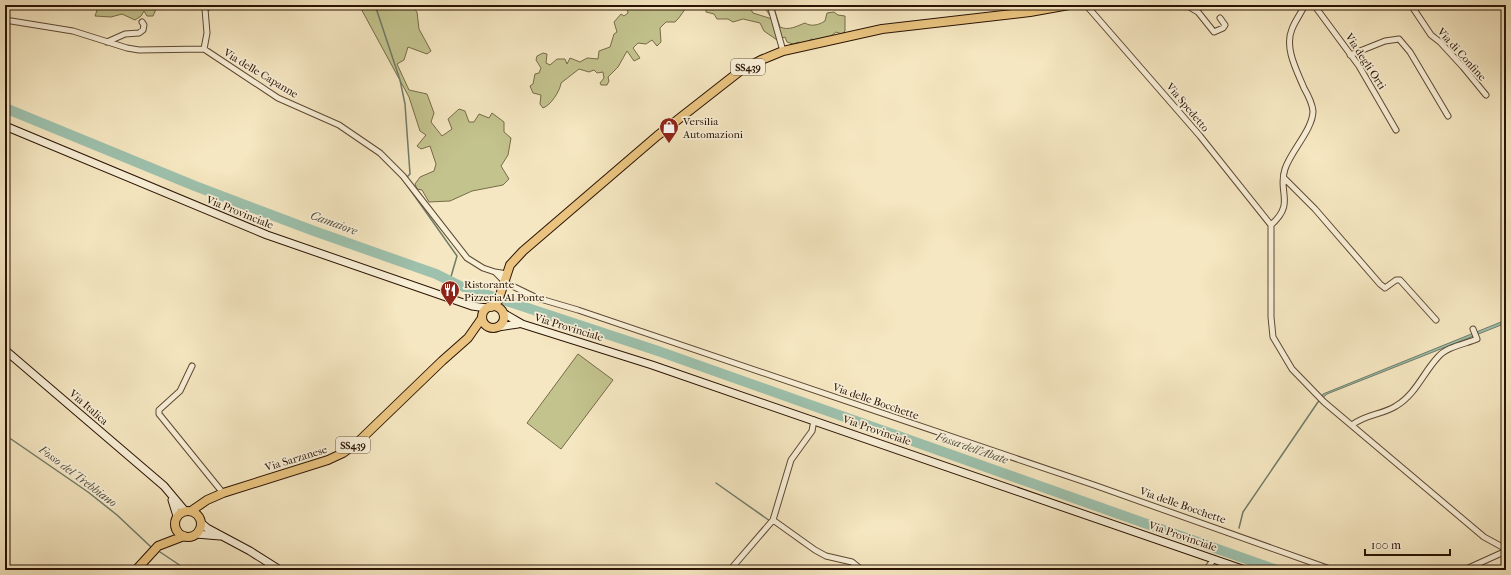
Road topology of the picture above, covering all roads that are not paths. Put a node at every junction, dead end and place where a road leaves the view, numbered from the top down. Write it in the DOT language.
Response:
graph roads {
  1 [pos="212,5"];
  2 [pos="770,5"];
  3 [pos="1069,5"];
  4 [pos="1086,5"];
  5 [pos="1186,5"];
  6 [pos="1305,5"];
  7 [pos="1314,5"];
  8 [pos="1411,5"];
  9 [pos="1220,18"];
  10 [pos="5,20"];
  11 [pos="142,22"];
  12 [pos="107,42"];
  13 [pos="204,50"];
  14 [pos="783,51"];
  15 [pos="1350,55"];
  16 [pos="1486,95"];
  17 [pos="1448,116"];
  18 [pos="5,126"];
  19 [pos="1396,130"];
  20 [pos="1284,178"];
  21 [pos="1271,225"];
  22 [pos="505,280"];
  23 [pos="472,306"];
  24 [pos="496,308"];
  25 [pos="482,317"];
  26 [pos="1436,320"];
  27 [pos="522,324"];
  28 [pos="495,327"];
  29 [pos="1475,332"];
  30 [pos="468,338"];
  31 [pos="5,350"];
  32 [pos="192,366"];
  33 [pos="814,420"];
  34 [pos="1352,425"];
  35 [pos="159,482"];
  36 [pos="223,493"];
  37 [pos="207,500"];
  38 [pos="188,511"];
  39 [pos="177,516"];
  40 [pos="773,520"];
  41 [pos="201,521"];
  42 [pos="175,527"];
  43 [pos="196,534"];
  44 [pos="184,536"];
  45 [pos="222,536"];
  46 [pos="163,543"];
  47 [pos="1506,550"];
  48 [pos="1214,559"];
  49 [pos="136,570"];
  50 [pos="280,570"];
  51 [pos="730,570"];
  52 [pos="862,570"];
  53 [pos="1206,570"];
  54 [pos="1245,570"];
  55 [pos="1332,570"];
  56 [pos="1464,570"];
  1 -- 13 [label="street"];
  2 -- 14 [label="street"];
  3 -- 14 [label="main road, SS439"];
  4 -- 21 [label="street, Via Spedetto"];
  5 -- 9 [label="street"];
  6 -- 20 [label="street"];
  7 -- 15 [label="street, Via degli Orti"];
  8 -- 16 [label="street, Via di Confine"];
  10 -- 12 [label="street"];
  11 -- 12 [label="street"];
  12 -- 13 [label="street"];
  13 -- 22 [label="street, Via delle Capanne"];
  14 -- 22 [label="main road, SS439"];
  15 -- 17 [label="street"];
  15 -- 19 [label="street, Via degli Orti"];
  18 -- 23 [label="main road, Via Provinciale"];
  20 -- 21 [label="street"];
  20 -- 26 [label="street"];
  21 -- 34 [label="street"];
  22 -- 24 [label="main road, SS439"];
  22 -- 55 [label="street, Via delle Bocchette"];
  23 -- 24 [label="main road, Via Provinciale"];
  23 -- 25 [label="main road, Via Provinciale"];
  24 -- 25 [label="main road, Via Sarzanese"];
  24 -- 27 [label="main road, Via Provinciale"];
  24 -- 28 [label="main road"];
  25 -- 28 [label="main road"];
  25 -- 30 [label="main road, Via Sarzanese / SS439"];
  27 -- 28 [label="main road, Via Provinciale"];
  27 -- 33 [label="main road, Via Provinciale"];
  28 -- 30 [label="main road, Via Sarzanese"];
  29 -- 34 [label="street"];
  30 -- 36 [label="main road, Via Sarzanese / SS439"];
  31 -- 35 [label="main road, Via Italica"];
  32 -- 36 [label="street"];
  33 -- 40 [label="street"];
  33 -- 48 [label="main road, Via Provinciale"];
  34 -- 47 [label="street"];
  35 -- 38 [label="main road, Via Italica"];
  35 -- 39 [label="main road, Via Italica"];
  36 -- 37 [label="main road, Via Sarzanese / SS439"];
  37 -- 38 [label="main road, SS439"];
  37 -- 41 [label="main road"];
  38 -- 39 [label="main road, SS439"];
  38 -- 41 [label="main road"];
  39 -- 42 [label="main road"];
  40 -- 51 [label="street"];
  40 -- 52 [label="street"];
  41 -- 43 [label="main road"];
  41 -- 45 [label="main road"];
  42 -- 44 [label="main road"];
  42 -- 46 [label="main road"];
  43 -- 44 [label="main road"];
  43 -- 45 [label="main road"];
  44 -- 46 [label="main road"];
  45 -- 50 [label="main road"];
  46 -- 49 [label="main road"];
  47 -- 56 [label="street"];
  48 -- 53 [label="street"];
  48 -- 54 [label="main road, Via Provinciale"];
}
